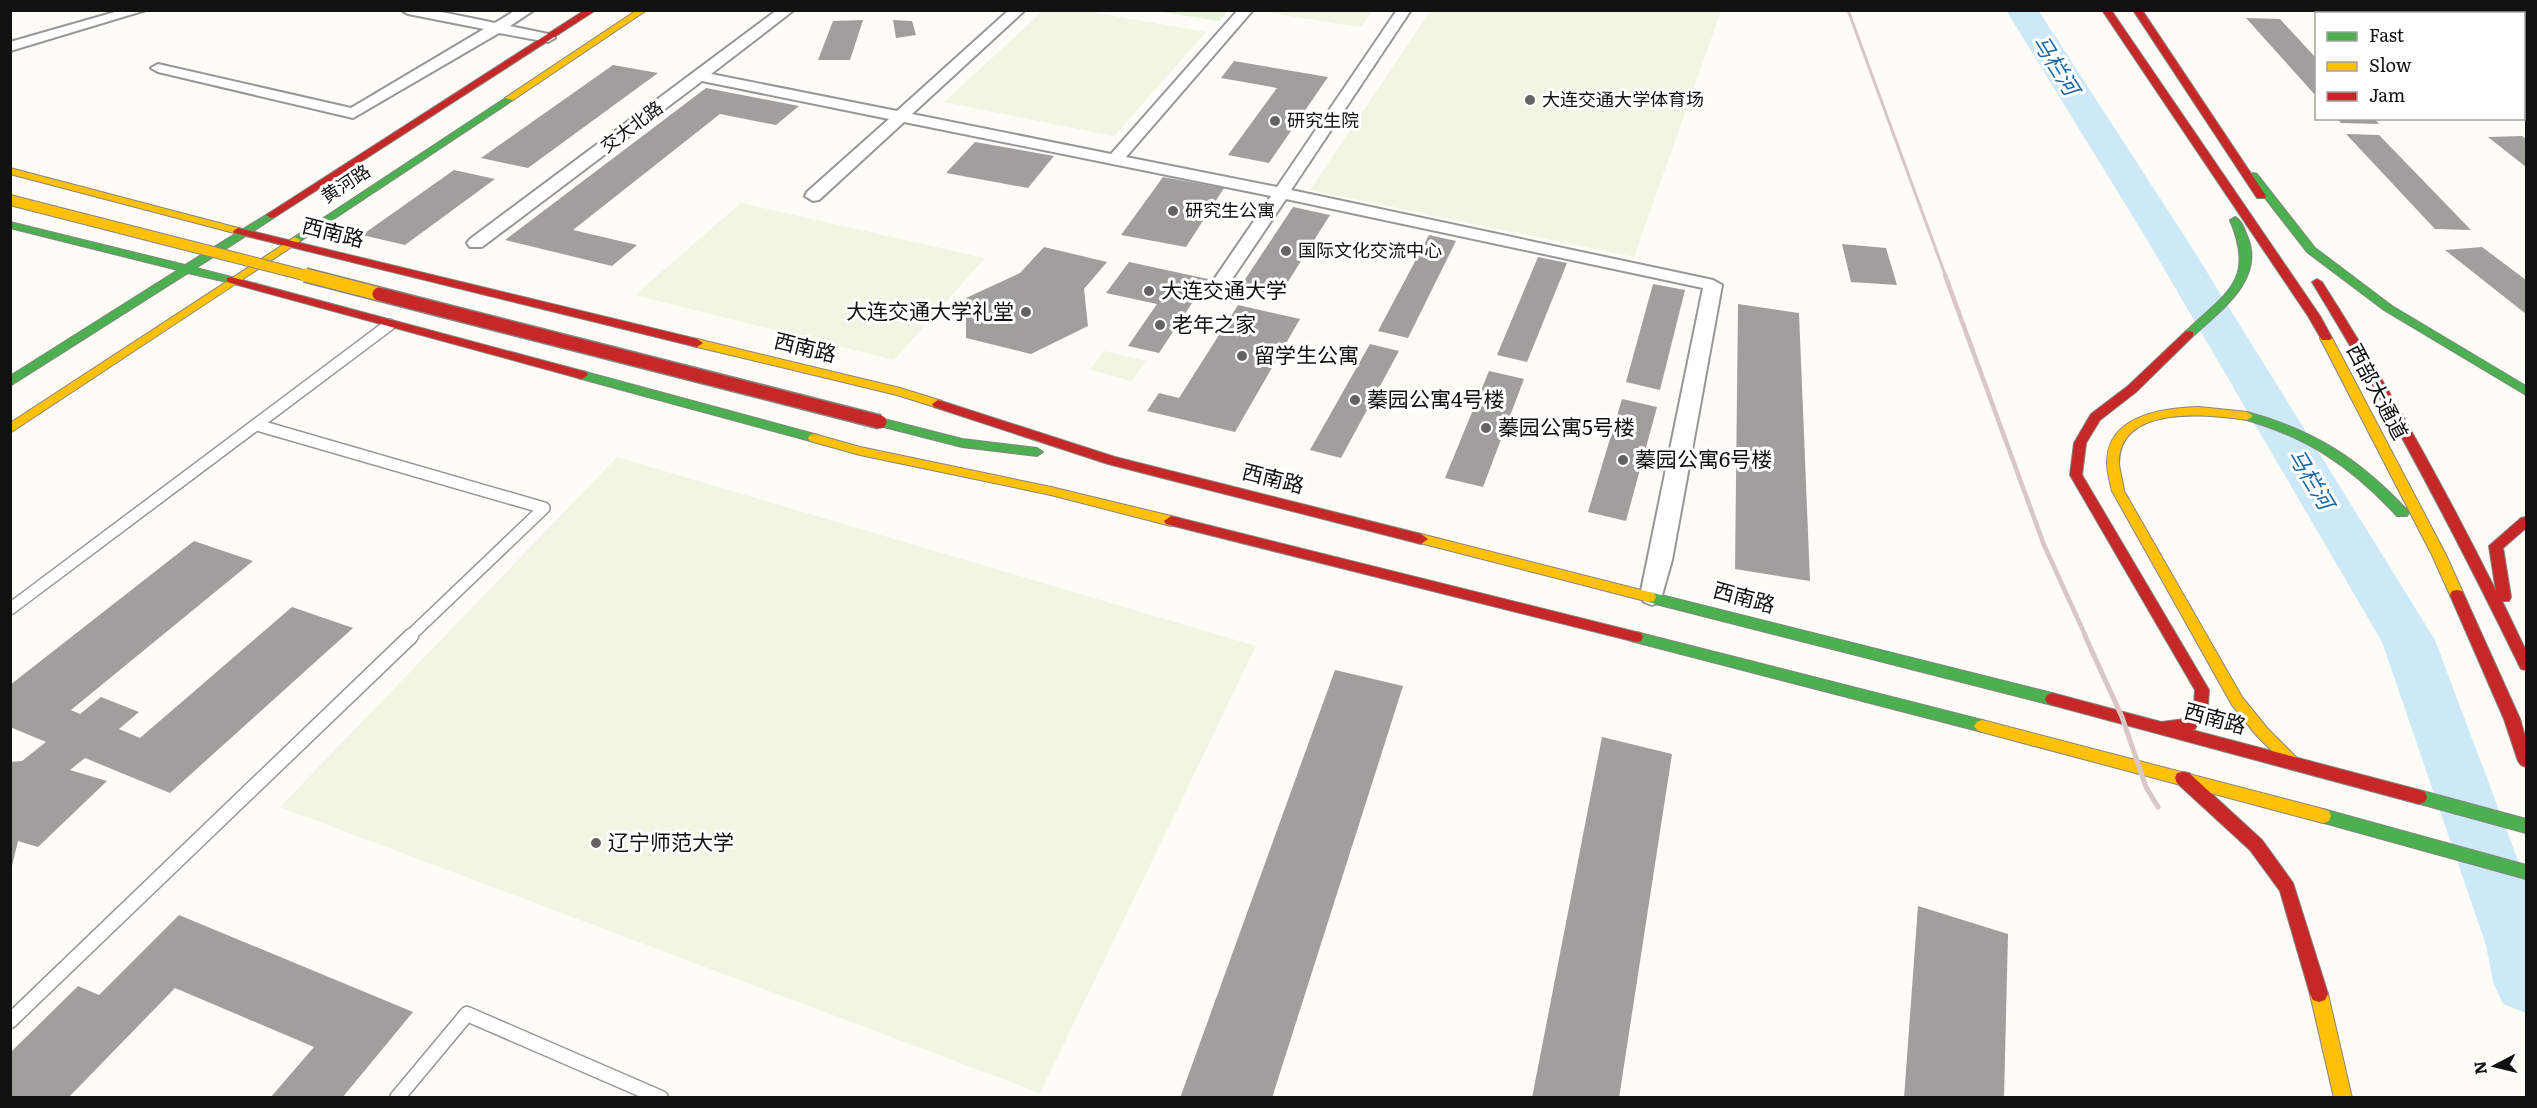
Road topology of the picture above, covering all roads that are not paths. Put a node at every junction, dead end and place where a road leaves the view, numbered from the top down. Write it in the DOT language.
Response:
graph roads {
  1 [pos="139,10"];
  2 [pos="408,10"];
  3 [pos="527,10"];
  4 [pos="592,10"];
  5 [pos="643,10"];
  6 [pos="787,10"];
  7 [pos="1018,10"];
  8 [pos="1246,10"];
  9 [pos="1404,10"];
  10 [pos="2106,10"];
  11 [pos="2137,10"];
  12 [pos="499,28"];
  13 [pos="548,38"];
  14 [pos="10,47"];
  15 [pos="158,68"];
  16 [pos="699,76"];
  17 [pos="2204,110"];
  18 [pos="900,117"];
  19 [pos="2186,126"];
  20 [pos="1114,160"];
  21 [pos="10,171"];
  22 [pos="1281,193"];
  23 [pos="813,196"];
  24 [pos="10,200"];
  25 [pos="10,225"];
  26 [pos="244,233"];
  27 [pos="476,243"];
  28 [pos="288,244"];
  29 [pos="185,270"];
  30 [pos="234,281"];
  31 [pos="1222,281"];
  32 [pos="389,325"];
  33 [pos="10,382"];
  34 [pos="2526,391"];
  35 [pos="257,424"];
  36 [pos="10,429"];
  37 [pos="962,443"];
  38 [pos="1112,460"];
  39 [pos="1080,498"];
  40 [pos="2525,523"];
  41 [pos="2439,555"];
  42 [pos="1652,596"];
  43 [pos="10,609"];
  44 [pos="2513,637"];
  45 [pos="2526,665"];
  46 [pos="2165,727"];
  47 [pos="2291,761"];
  48 [pos="2526,761"];
  49 [pos="2183,778"];
  50 [pos="2526,826"];
  51 [pos="2526,872"];
  52 [pos="10,1021"];
  53 [pos="397,1098"];
  54 [pos="661,1098"];
  55 [pos="2343,1098"];
  1 -- 14 [label="street"];
  2 -- 12 [label="street"];
  3 -- 12 [label="street"];
  4 -- 13 [label="main road, 黄河路"];
  5 -- 28 [label="main road, 黄河路"];
  6 -- 16 [label="street, 交大北路"];
  7 -- 18 [label="street"];
  8 -- 20 [label="street"];
  9 -- 22 [label="street"];
  10 -- 19 [label="main road, 西部大通道"];
  11 -- 17 [label="main road, 西部大通道"];
  12 -- 13 [label="street"];
  12 -- 15 [label="street"];
  13 -- 26 [label="main road, 黄河路"];
  16 -- 18 [label="street"];
  16 -- 27 [label="street, 交大北路"];
  17 -- 34 [label="main road"];
  17 -- 44 [label="main road, 西部大通道"];
  18 -- 20 [label="street"];
  18 -- 23 [label="street"];
  19 -- 41 [label="main road, 西部大通道"];
  19 -- 46 [label="main road"];
  20 -- 22 [label="street"];
  21 -- 26 [label="main road, 西南路"];
  22 -- 31 [label="street"];
  22 -- 42 [label="street"];
  24 -- 37 [label="main road, bridge"];
  25 -- 29 [label="main road"];
  26 -- 28 [label="main road, 西南路"];
  26 -- 29 [label="main road, 黄河路"];
  28 -- 30 [label="main road, 黄河路"];
  28 -- 38 [label="main road, 西南路"];
  29 -- 30 [label="main road"];
  29 -- 33 [label="main road, 黄河路"];
  30 -- 32 [label="main road"];
  30 -- 36 [label="main road, 黄河路"];
  32 -- 35 [label="lane"];
  32 -- 39 [label="main road"];
  35 -- 43 [label="lane"];
  35 -- 52 [label="lane"];
  37 -- 38 [label="main road"];
  37 -- 39 [label="main road"];
  38 -- 42 [label="main road, 西南路"];
  39 -- 49 [label="main road"];
  40 -- 44 [label="main road"];
  41 -- 47 [label="main road"];
  41 -- 48 [label="main road, 西部大通道"];
  42 -- 46 [label="main road, 西南路"];
  44 -- 45 [label="main road, 西部大通道"];
  46 -- 47 [label="main road, 西南路"];
  47 -- 50 [label="main road, 西南路"];
  49 -- 51 [label="main road"];
  49 -- 55 [label="main road"];
  53 -- 54 [label="lane"];
}
